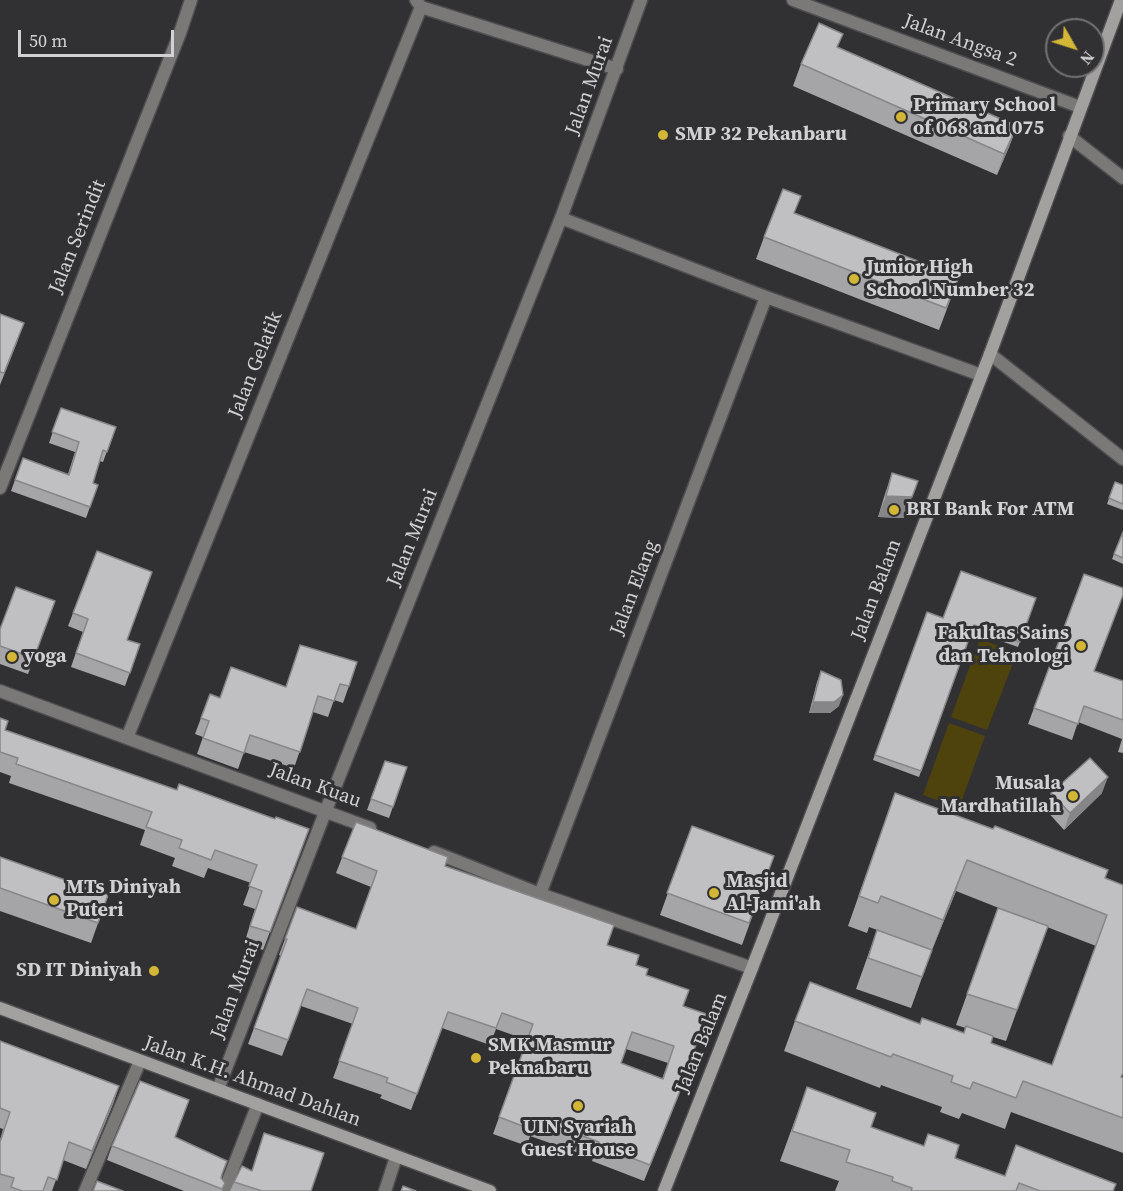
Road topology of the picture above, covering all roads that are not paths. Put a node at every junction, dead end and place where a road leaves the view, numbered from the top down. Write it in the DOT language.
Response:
graph roads {
  1 [pos="191,0"];
  2 [pos="641,0"];
  3 [pos="793,0"];
  4 [pos="1120,0"];
  5 [pos="419,4"];
  6 [pos="617,69"];
  7 [pos="1080,106"];
  8 [pos="1069,136"];
  9 [pos="1123,178"];
  10 [pos="561,218"];
  11 [pos="766,297"];
  12 [pos="990,354"];
  13 [pos="981,375"];
  14 [pos="1123,459"];
  15 [pos="0,488"];
  16 [pos="0,691"];
  17 [pos="127,738"];
  18 [pos="326,810"];
  19 [pos="380,831"];
  20 [pos="422,848"];
  21 [pos="540,894"];
  22 [pos="752,968"];
  23 [pos="0,1008"];
  24 [pos="140,1061"];
  25 [pos="218,1089"];
  26 [pos="258,1104"];
  27 [pos="396,1157"];
  28 [pos="85,1191"];
  29 [pos="224,1191"];
  30 [pos="385,1191"];
  31 [pos="490,1191"];
  32 [pos="664,1191"];
  1 -- 15 [label="street, Jalan Serindit"];
  2 -- 6 [label="street, Jalan Murai"];
  3 -- 7 [label="street, Jalan Angsa 2"];
  4 -- 7 [label="main road, Jalan Balam"];
  5 -- 6 [label="street, Jalan Gelatik"];
  5 -- 17 [label="street, Jalan Gelatik"];
  6 -- 10 [label="street, Jalan Murai"];
  7 -- 8 [label="main road, Jalan Balam"];
  8 -- 9 [label="street"];
  8 -- 12 [label="main road, Jalan Balam"];
  10 -- 11 [label="street"];
  10 -- 18 [label="street, Jalan Murai"];
  11 -- 13 [label="street"];
  11 -- 21 [label="street, Jalan Elang"];
  12 -- 13 [label="main road, Jalan Balam"];
  12 -- 14 [label="street"];
  13 -- 22 [label="main road, Jalan Balam"];
  16 -- 17 [label="street, Jalan Kuau"];
  17 -- 18 [label="street, Jalan Kuau"];
  18 -- 19 [label="street, Jalan Kuau"];
  18 -- 25 [label="street, Jalan Murai"];
  20 -- 21 [label="street"];
  21 -- 22 [label="street"];
  22 -- 32 [label="main road, Jalan Balam"];
  23 -- 24 [label="main road, Jalan K.H. Ahmad Dahlan"];
  24 -- 25 [label="main road, Jalan K.H. Ahmad Dahlan"];
  24 -- 28 [label="street"];
  25 -- 26 [label="main road, Jalan K.H. Ahmad Dahlan"];
  26 -- 27 [label="main road, Jalan K.H. Ahmad Dahlan"];
  26 -- 29 [label="street"];
  27 -- 30 [label="street"];
  27 -- 31 [label="main road, Jalan K.H. Ahmad Dahlan"];
}
